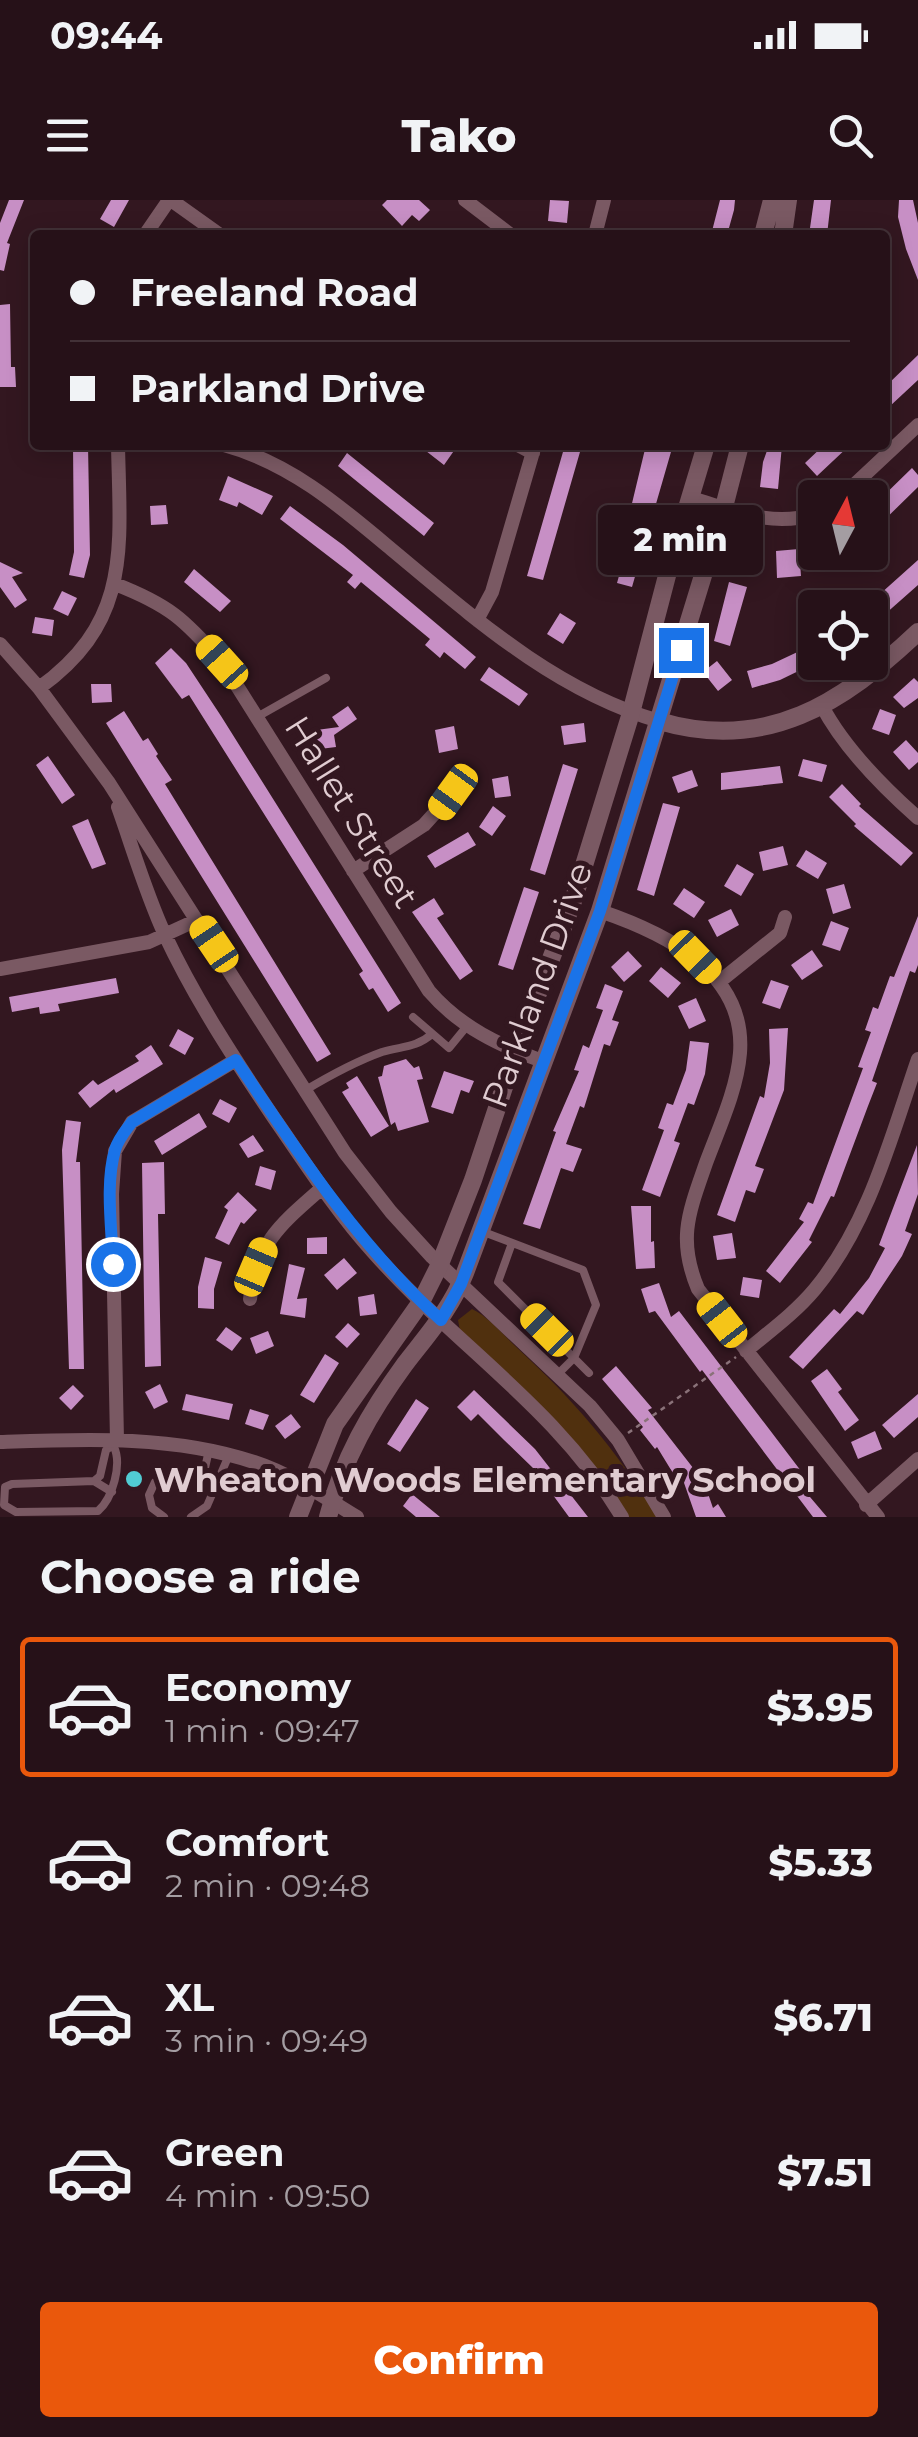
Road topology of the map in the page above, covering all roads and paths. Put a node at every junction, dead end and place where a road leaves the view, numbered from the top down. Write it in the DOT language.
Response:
graph roads {
  1 [pos="170,200"];
  2 [pos="465,200"];
  3 [pos="604,200"];
  4 [pos="772,200"];
  5 [pos="788,200"];
  6 [pos="149,230"];
  7 [pos="213,230"];
  8 [pos="504,230"];
  9 [pos="596,230"];
  10 [pos="764,230"];
  11 [pos="784,230"];
  12 [pos="918,424"];
  13 [pos="118,450"];
  14 [pos="237,450"];
  15 [pos="534,450"];
  16 [pos="705,450"];
  17 [pos="739,450"];
  18 [pos="859,480"];
  19 [pos="691,498"];
  20 [pos="724,507"];
  21 [pos="798,519"];
  22 [pos="115,584"];
  23 [pos="477,620"];
  24 [pos="918,632"];
  25 [pos="0,644"];
  26 [pos="326,678"];
  27 [pos="38,688"];
  28 [pos="822,706"];
  29 [pos="631,713"];
  30 [pos="257,717"];
  31 [pos="659,722"];
  32 [pos="109,782"];
  33 [pos="453,792"];
  34 [pos="918,818"];
  35 [pos="353,871"];
  36 [pos="600,911"];
  37 [pos="784,918"];
  38 [pos="197,920"];
  39 [pos="166,935"];
  40 [pos="0,969"];
  41 [pos="719,982"];
  42 [pos="413,1017"];
  43 [pos="467,1026"];
  44 [pos="432,1034"];
  45 [pos="516,1051"];
  46 [pos="918,1058"];
  47 [pos="236,1060"];
  48 [pos="545,1062"];
  49 [pos="304,1091"];
  50 [pos="322,1188"];
  51 [pos="481,1231"];
  52 [pos="512,1243"];
  53 [pos="440,1264"];
  54 [pos="461,1284"];
  55 [pos="250,1299"];
  56 [pos="421,1302"];
  57 [pos="441,1320"];
  58 [pos="746,1350"];
  59 [pos="574,1358"];
  60 [pos="589,1373"];
  61 [pos="556,1375"];
  62 [pos="618,1440"];
  63 [pos="0,1442"];
  64 [pos="116,1443"];
  65 [pos="209,1449"];
  66 [pos="229,1455"];
  67 [pos="918,1459"];
  68 [pos="94,1481"];
  69 [pos="308,1486"];
  70 [pos="112,1492"];
  71 [pos="866,1505"];
  72 [pos="330,1509"];
  73 [pos="164,1517"];
  74 [pos="191,1517"];
  75 [pos="298,1517"];
  76 [pos="356,1517"];
  77 [pos="622,1517"];
  78 [pos="664,1517"];
  79 [pos="878,1517"];
  1 -- 6 [label="street"];
  1 -- 7 [label="street"];
  2 -- 8 [label="street"];
  3 -- 9 [label="street"];
  4 -- 10 [label="street"];
  5 -- 11 [label="street"];
  12 -- 18 [label="street"];
  13 -- 22 [label="street"];
  14 -- 23 [label="street"];
  15 -- 23 [label="street"];
  16 -- 19 [label="street, Parkland Drive"];
  17 -- 20 [label="street, Parkland Drive"];
  19 -- 20 [label="street"];
  19 -- 29 [label="street, Parkland Drive"];
  20 -- 21 [label="street"];
  20 -- 31 [label="street, Parkland Drive"];
  22 -- 27 [label="street"];
  22 -- 30 [label="street, Hallet Street"];
  23 -- 29 [label="street"];
  24 -- 28 [label="street"];
  25 -- 27 [label="street"];
  26 -- 30 [label="lane"];
  27 -- 32 [label="street"];
  28 -- 31 [label="street"];
  28 -- 34 [label="street"];
  29 -- 31 [label="street"];
  29 -- 45 [label="street, Parkland Drive"];
  30 -- 35 [label="street, Hallet Street"];
  31 -- 36 [label="street, Parkland Drive"];
  32 -- 38 [label="street"];
  32 -- 39 [label="street"];
  33 -- 35 [label="street"];
  35 -- 43 [label="street, Hallet Street"];
  36 -- 41 [label="street"];
  36 -- 48 [label="street, Parkland Drive"];
  37 -- 41 [label="street"];
  38 -- 39 [label="street"];
  38 -- 49 [label="street"];
  39 -- 40 [label="street"];
  39 -- 47 [label="street"];
  41 -- 58 [label="street"];
  42 -- 44 [label="lane"];
  43 -- 44 [label="lane"];
  43 -- 45 [label="street, Hallet Street"];
  44 -- 49 [label="lane"];
  45 -- 48 [label="street, Hallet Street"];
  45 -- 53 [label="street, Parkland Drive"];
  46 -- 58 [label="street"];
  47 -- 50 [label="street"];
  47 -- 64 [label="street"];
  48 -- 51 [label="street, Parkland Drive"];
  49 -- 53 [label="street"];
  50 -- 55 [label="street"];
  50 -- 56 [label="street"];
  51 -- 52 [label="lane"];
  51 -- 54 [label="street, Parkland Drive"];
  52 -- 59 [label="lane"];
  52 -- 59 [label="lane"];
  53 -- 54 [label="street"];
  53 -- 56 [label="street, Parkland Drive"];
  54 -- 57 [label="street, Parkland Drive"];
  54 -- 61 [label="street"];
  56 -- 57 [label="street"];
  56 -- 69 [label="street, Parkland Drive"];
  57 -- 72 [label="street, Parkland Drive"];
  57 -- 77 [label="street"];
  58 -- 62 [label="path"];
  58 -- 71 [label="street"];
  59 -- 60 [label="lane"];
  59 -- 61 [label="lane"];
  61 -- 62 [label="street"];
  62 -- 78 [label="street"];
  63 -- 64 [label="street"];
  64 -- 65 [label="street"];
  64 -- 68 [label="lane"];
  64 -- 70 [label="lane"];
  65 -- 66 [label="street"];
  65 -- 73 [label="lane"];
  66 -- 69 [label="street"];
  66 -- 74 [label="lane"];
  67 -- 71 [label="street"];
  68 -- 70 [label="lane"];
  68 -- 70 [label="lane"];
  69 -- 72 [label="street"];
  69 -- 75 [label="street, Parkland Drive"];
  71 -- 79 [label="street"];
  72 -- 76 [label="street"];
}
